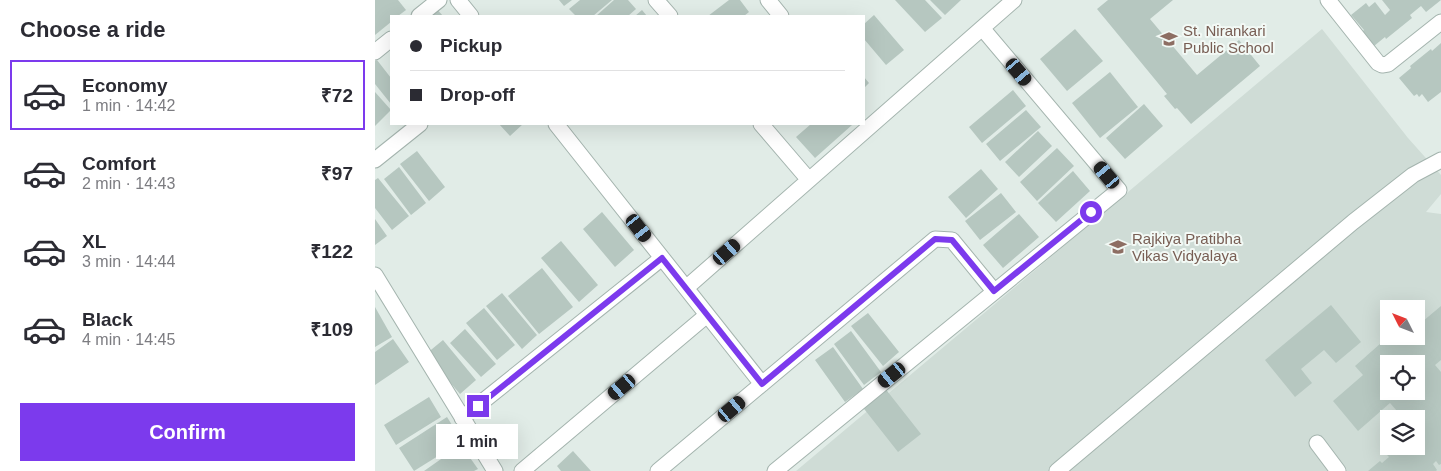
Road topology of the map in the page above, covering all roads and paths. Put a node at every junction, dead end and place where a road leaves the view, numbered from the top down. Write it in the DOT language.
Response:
graph roads {
  1 [pos="439,0"];
  2 [pos="458,0"];
  3 [pos="656,0"];
  4 [pos="768,0"];
  5 [pos="1014,0"];
  6 [pos="1328,0"];
  7 [pos="420,15"];
  8 [pos="470,15"];
  9 [pos="669,15"];
  10 [pos="780,15"];
  11 [pos="1441,22"];
  12 [pos="982,28"];
  13 [pos="390,39"];
  14 [pos="375,52"];
  15 [pos="419,125"];
  16 [pos="557,125"];
  17 [pos="762,125"];
  18 [pos="375,160"];
  19 [pos="1441,160"];
  20 [pos="809,180"];
  21 [pos="662,258"];
  22 [pos="375,275"];
  23 [pos="686,288"];
  24 [pos="994,291"];
  25 [pos="707,315"];
  26 [pos="762,384"];
  27 [pos="462,418"];
  28 [pos="1317,444"];
  29 [pos="495,471"];
  30 [pos="522,471"];
  31 [pos="658,471"];
  32 [pos="775,471"];
  33 [pos="1057,471"];
  34 [pos="1338,471"];
  1 -- 7 [label="street"];
  2 -- 8 [label="street"];
  3 -- 9 [label="street"];
  4 -- 10 [label="street"];
  5 -- 12 [label="street"];
  6 -- 11 [label="street"];
  12 -- 20 [label="street"];
  12 -- 24 [label="street"];
  13 -- 14 [label="street"];
  15 -- 18 [label="street"];
  16 -- 21 [label="street"];
  17 -- 20 [label="street"];
  19 -- 33 [label="street"];
  20 -- 23 [label="street"];
  21 -- 23 [label="street"];
  21 -- 27 [label="street"];
  22 -- 27 [label="street"];
  23 -- 25 [label="street"];
  24 -- 26 [label="street"];
  24 -- 32 [label="street"];
  25 -- 26 [label="street"];
  25 -- 30 [label="street"];
  26 -- 31 [label="street"];
  27 -- 29 [label="street"];
  28 -- 34 [label="street"];
}
